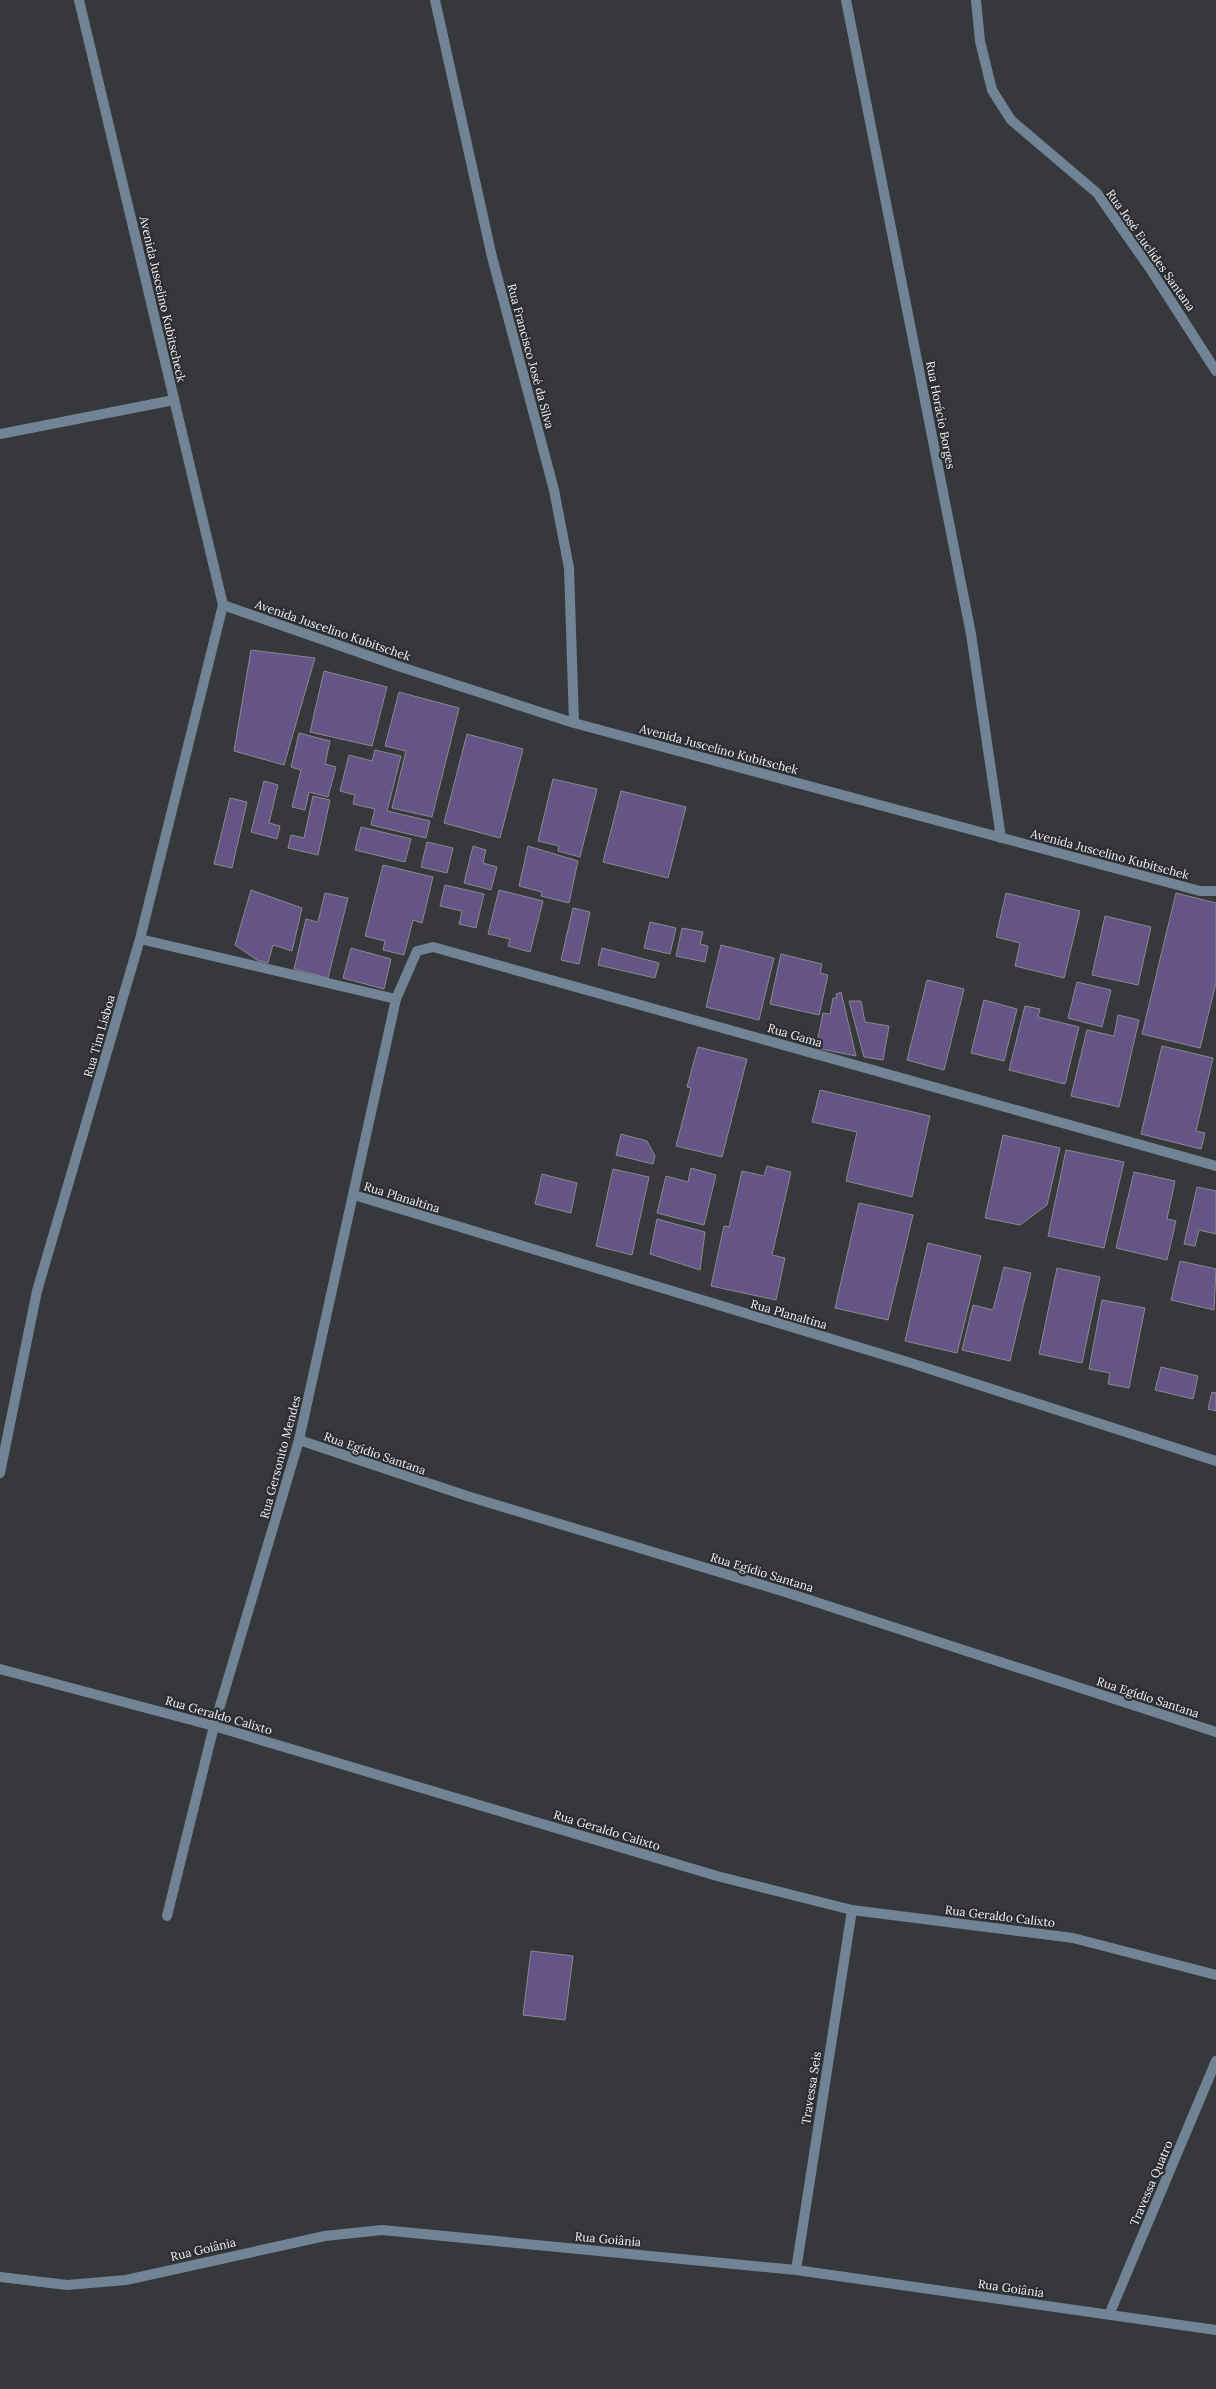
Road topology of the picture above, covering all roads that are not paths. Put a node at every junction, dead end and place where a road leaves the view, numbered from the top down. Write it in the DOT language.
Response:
graph roads {
  1 [pos="78,0"];
  2 [pos="435,0"];
  3 [pos="846,0"];
  4 [pos="976,0"];
  5 [pos="1216,371"];
  6 [pos="174,400"];
  7 [pos="0,434"];
  8 [pos="223,604"];
  9 [pos="574,723"];
  10 [pos="1001,838"];
  11 [pos="1216,891"];
  12 [pos="140,939"];
  13 [pos="396,999"];
  14 [pos="1216,1166"];
  15 [pos="354,1195"];
  16 [pos="299,1440"];
  17 [pos="1216,1461"];
  18 [pos="0,1473"];
  19 [pos="0,1669"];
  20 [pos="214,1726"];
  21 [pos="1216,1732"];
  22 [pos="852,1910"];
  23 [pos="167,1916"];
  24 [pos="1216,1975"];
  25 [pos="1216,2061"];
  26 [pos="796,2270"];
  27 [pos="0,2277"];
  28 [pos="1109,2315"];
  29 [pos="1216,2330"];
  1 -- 6 [label="street, Avenida Juscelino Kubitscheck"];
  2 -- 9 [label="street, Rua Francisco José da Silva"];
  3 -- 10 [label="street, Rua Horácio Borges"];
  4 -- 5 [label="street, Rua José Euclides Santana"];
  6 -- 7 [label="street"];
  6 -- 8 [label="street, Avenida Juscelino Kubitscheck"];
  8 -- 9 [label="street, Avenida Juscelino Kubitschek"];
  8 -- 12 [label="street, Rua Tim Lisboa"];
  9 -- 10 [label="street, Avenida Juscelino Kubitschek"];
  10 -- 11 [label="street, Avenida Juscelino Kubitschek"];
  12 -- 13 [label="street"];
  12 -- 18 [label="street, Rua Tim Lisboa"];
  13 -- 14 [label="street, Rua Gama"];
  13 -- 15 [label="street, Rua Gersonito Mendes"];
  15 -- 16 [label="street, Rua Gersonito Mendes"];
  15 -- 17 [label="street, Rua Planaltina"];
  16 -- 20 [label="street, Rua Gersonito Mendes"];
  16 -- 21 [label="street, Rua Egídio Santana"];
  19 -- 20 [label="street, Rua Geraldo Calixto"];
  20 -- 22 [label="street, Rua Geraldo Calixto"];
  20 -- 23 [label="street, Rua Gersonito Mendes"];
  22 -- 24 [label="street, Rua Geraldo Calixto"];
  22 -- 26 [label="street, Travessa Seis"];
  25 -- 28 [label="street, Travessa Quatro"];
  26 -- 27 [label="street, Rua Goiânia"];
  26 -- 28 [label="street, Rua Goiânia"];
  28 -- 29 [label="street, Rua Goiânia"];
}
